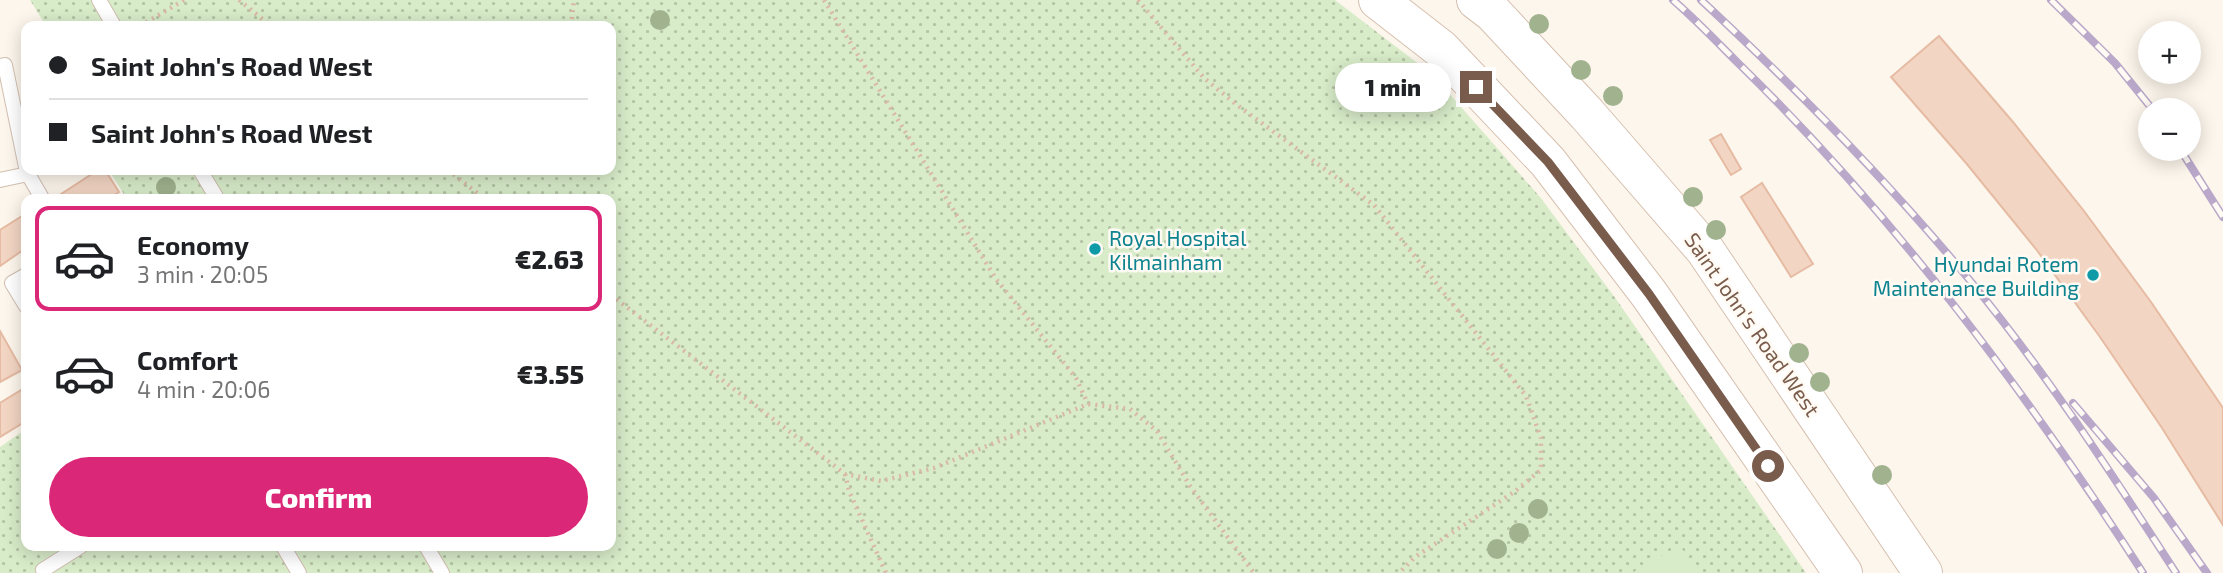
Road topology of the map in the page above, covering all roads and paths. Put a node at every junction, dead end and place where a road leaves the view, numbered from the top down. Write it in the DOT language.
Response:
graph roads {
  1 [pos="99,0"];
  2 [pos="184,0"];
  3 [pos="239,0"];
  4 [pos="575,0"];
  5 [pos="824,0"];
  6 [pos="1138,0"];
  7 [pos="1378,0"];
  8 [pos="1476,0"];
  9 [pos="111,21"];
  10 [pos="148,21"];
  11 [pos="265,21"];
  12 [pos="573,21"];
  13 [pos="0,65"];
  14 [pos="21,141"];
  15 [pos="21,172"];
  16 [pos="30,175"];
  17 [pos="203,175"];
  18 [pos="454,175"];
  19 [pos="0,180"];
  20 [pos="40,194"];
  21 [pos="214,194"];
  22 [pos="478,194"];
  23 [pos="21,278"];
  24 [pos="21,298"];
  25 [pos="616,299"];
  26 [pos="1088,404"];
  27 [pos="845,474"];
  28 [pos="73,551"];
  29 [pos="286,551"];
  30 [pos="429,551"];
  31 [pos="44,573"];
  32 [pos="299,573"];
  33 [pos="442,573"];
  34 [pos="886,573"];
  35 [pos="1254,573"];
  36 [pos="1399,573"];
  37 [pos="1843,573"];
  38 [pos="1923,573"];
  1 -- 9 [label="lane"];
  2 -- 10 [label="path"];
  3 -- 11 [label="path"];
  4 -- 12 [label="path"];
  5 -- 26 [label="path"];
  6 -- 36 [label="path"];
  7 -- 37 [label="main road"];
  8 -- 38 [label="main road, Saint John's Road West"];
  13 -- 14 [label="lane"];
  15 -- 19 [label="lane"];
  16 -- 20 [label="lane"];
  17 -- 21 [label="lane"];
  18 -- 22 [label="path"];
  23 -- 24 [label="lane"];
  25 -- 27 [label="path"];
  26 -- 27 [label="path"];
  26 -- 35 [label="path"];
  27 -- 34 [label="path"];
  28 -- 31 [label="lane"];
  29 -- 32 [label="lane"];
  30 -- 33 [label="lane"];
}
